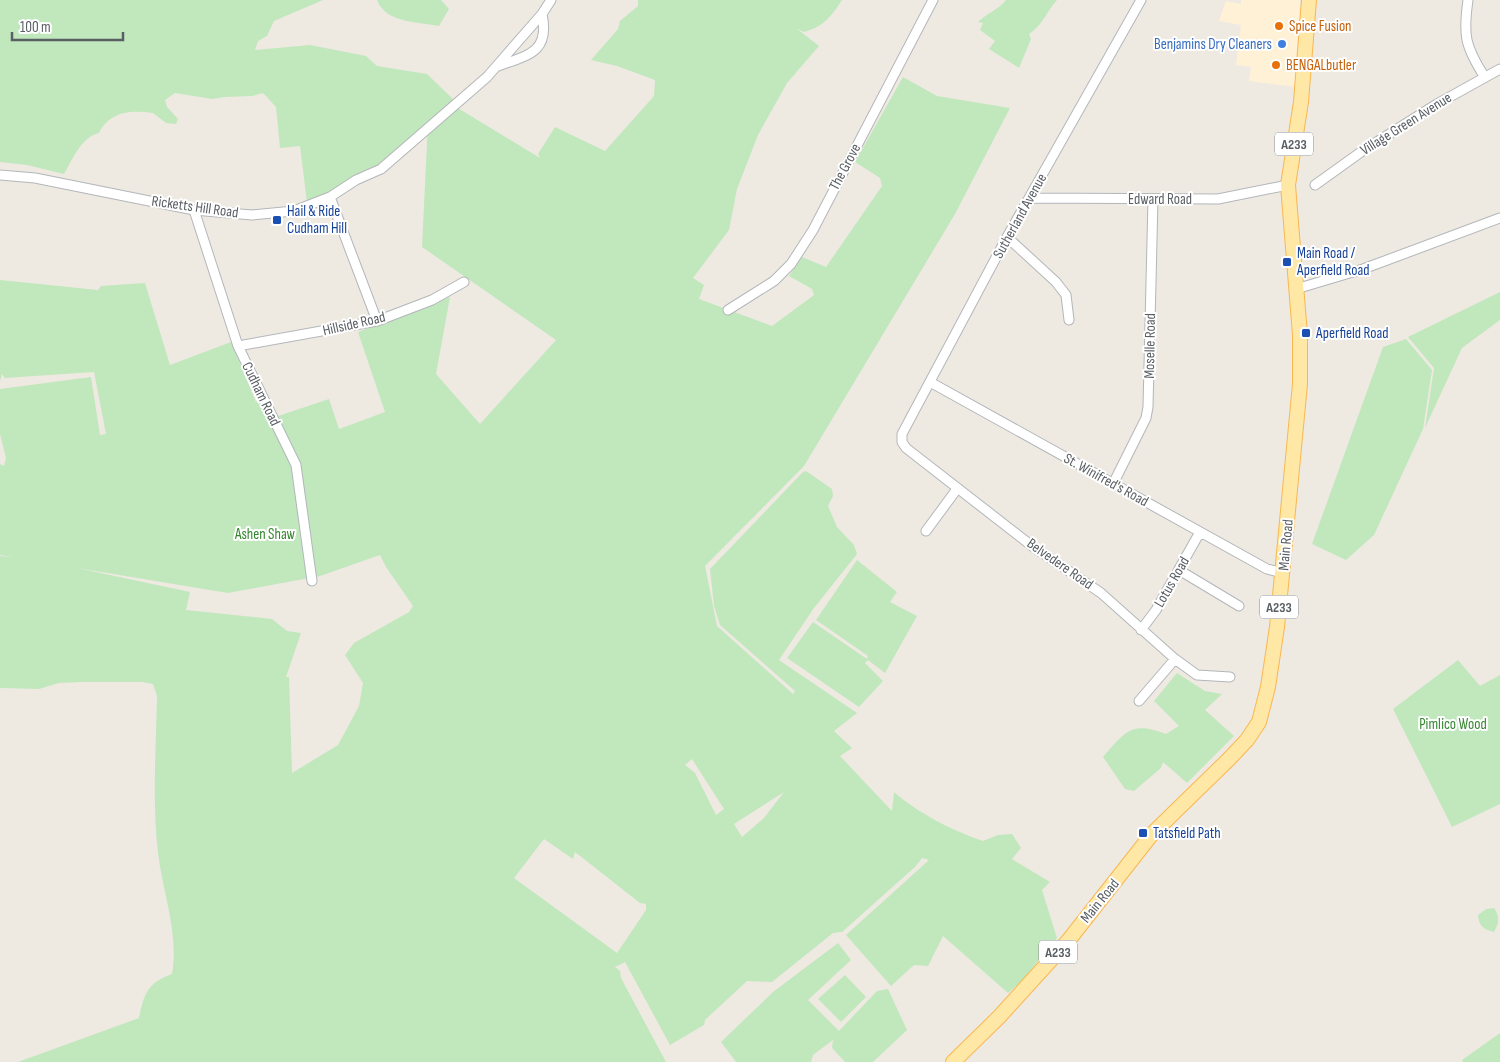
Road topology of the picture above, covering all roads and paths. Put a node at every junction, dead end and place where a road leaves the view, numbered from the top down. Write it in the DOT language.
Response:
graph roads {
  1 [pos="550,0"];
  2 [pos="933,0"];
  3 [pos="1141,0"];
  4 [pos="1309,0"];
  5 [pos="1468,0"];
  6 [pos="542,14"];
  7 [pos="496,66"];
  8 [pos="1500,69"];
  9 [pos="1484,76"];
  10 [pos="0,175"];
  11 [pos="1288,185"];
  12 [pos="1315,185"];
  13 [pos="330,197"];
  14 [pos="1030,198"];
  15 [pos="1153,199"];
  16 [pos="194,210"];
  17 [pos="1500,218"];
  18 [pos="1007,237"];
  19 [pos="464,282"];
  20 [pos="1296,289"];
  21 [pos="728,310"];
  22 [pos="1069,320"];
  23 [pos="377,321"];
  24 [pos="238,346"];
  25 [pos="930,382"];
  26 [pos="902,434"];
  27 [pos="1113,484"];
  28 [pos="958,489"];
  29 [pos="926,531"];
  30 [pos="1200,532"];
  31 [pos="1179,570"];
  32 [pos="1283,573"];
  33 [pos="312,581"];
  34 [pos="1239,606"];
  35 [pos="1141,630"];
  36 [pos="1175,659"];
  37 [pos="1230,677"];
  38 [pos="1139,701"];
  39 [pos="953,1062"];
  1 -- 6 [label="street, Ricketts Hill Road"];
  2 -- 21 [label="street, The Grove"];
  3 -- 14 [label="street, Sutherland Avenue"];
  4 -- 11 [label="main road, Main Road / A233"];
  5 -- 9 [label="street"];
  6 -- 7 [label="street, Ricketts Hill Road"];
  6 -- 7 [label="street"];
  7 -- 13 [label="street, Ricketts Hill Road"];
  8 -- 9 [label="street, Village Green Avenue"];
  9 -- 12 [label="street, Village Green Avenue"];
  10 -- 16 [label="street, Ricketts Hill Road"];
  11 -- 15 [label="street, Edward Road"];
  11 -- 20 [label="main road, Main Road / A233"];
  13 -- 16 [label="street, Ricketts Hill Road"];
  13 -- 23 [label="street"];
  14 -- 15 [label="street, Edward Road"];
  14 -- 18 [label="street, Sutherland Avenue"];
  15 -- 27 [label="street, Moselle Road"];
  16 -- 24 [label="street, Cudham Road"];
  17 -- 20 [label="street"];
  18 -- 22 [label="street"];
  18 -- 25 [label="street, Sutherland Avenue"];
  19 -- 23 [label="street, Hillside Road"];
  20 -- 32 [label="main road, Main Road / A233"];
  23 -- 24 [label="street, Hillside Road"];
  24 -- 33 [label="street, Cudham Road"];
  25 -- 26 [label="street, Sutherland Avenue"];
  25 -- 27 [label="street, St. Winifred's Road"];
  26 -- 28 [label="street, Belvedere Road"];
  27 -- 30 [label="street, St. Winifred's Road"];
  28 -- 29 [label="street"];
  28 -- 35 [label="street, Belvedere Road"];
  30 -- 31 [label="street, Lotus Road"];
  30 -- 32 [label="street, St. Winifred's Road"];
  31 -- 34 [label="street"];
  31 -- 35 [label="street, Lotus Road"];
  32 -- 39 [label="main road, Main Road / A233"];
  35 -- 36 [label="street, Belvedere Road"];
  36 -- 37 [label="street, Belvedere Road"];
  36 -- 38 [label="street"];
}
